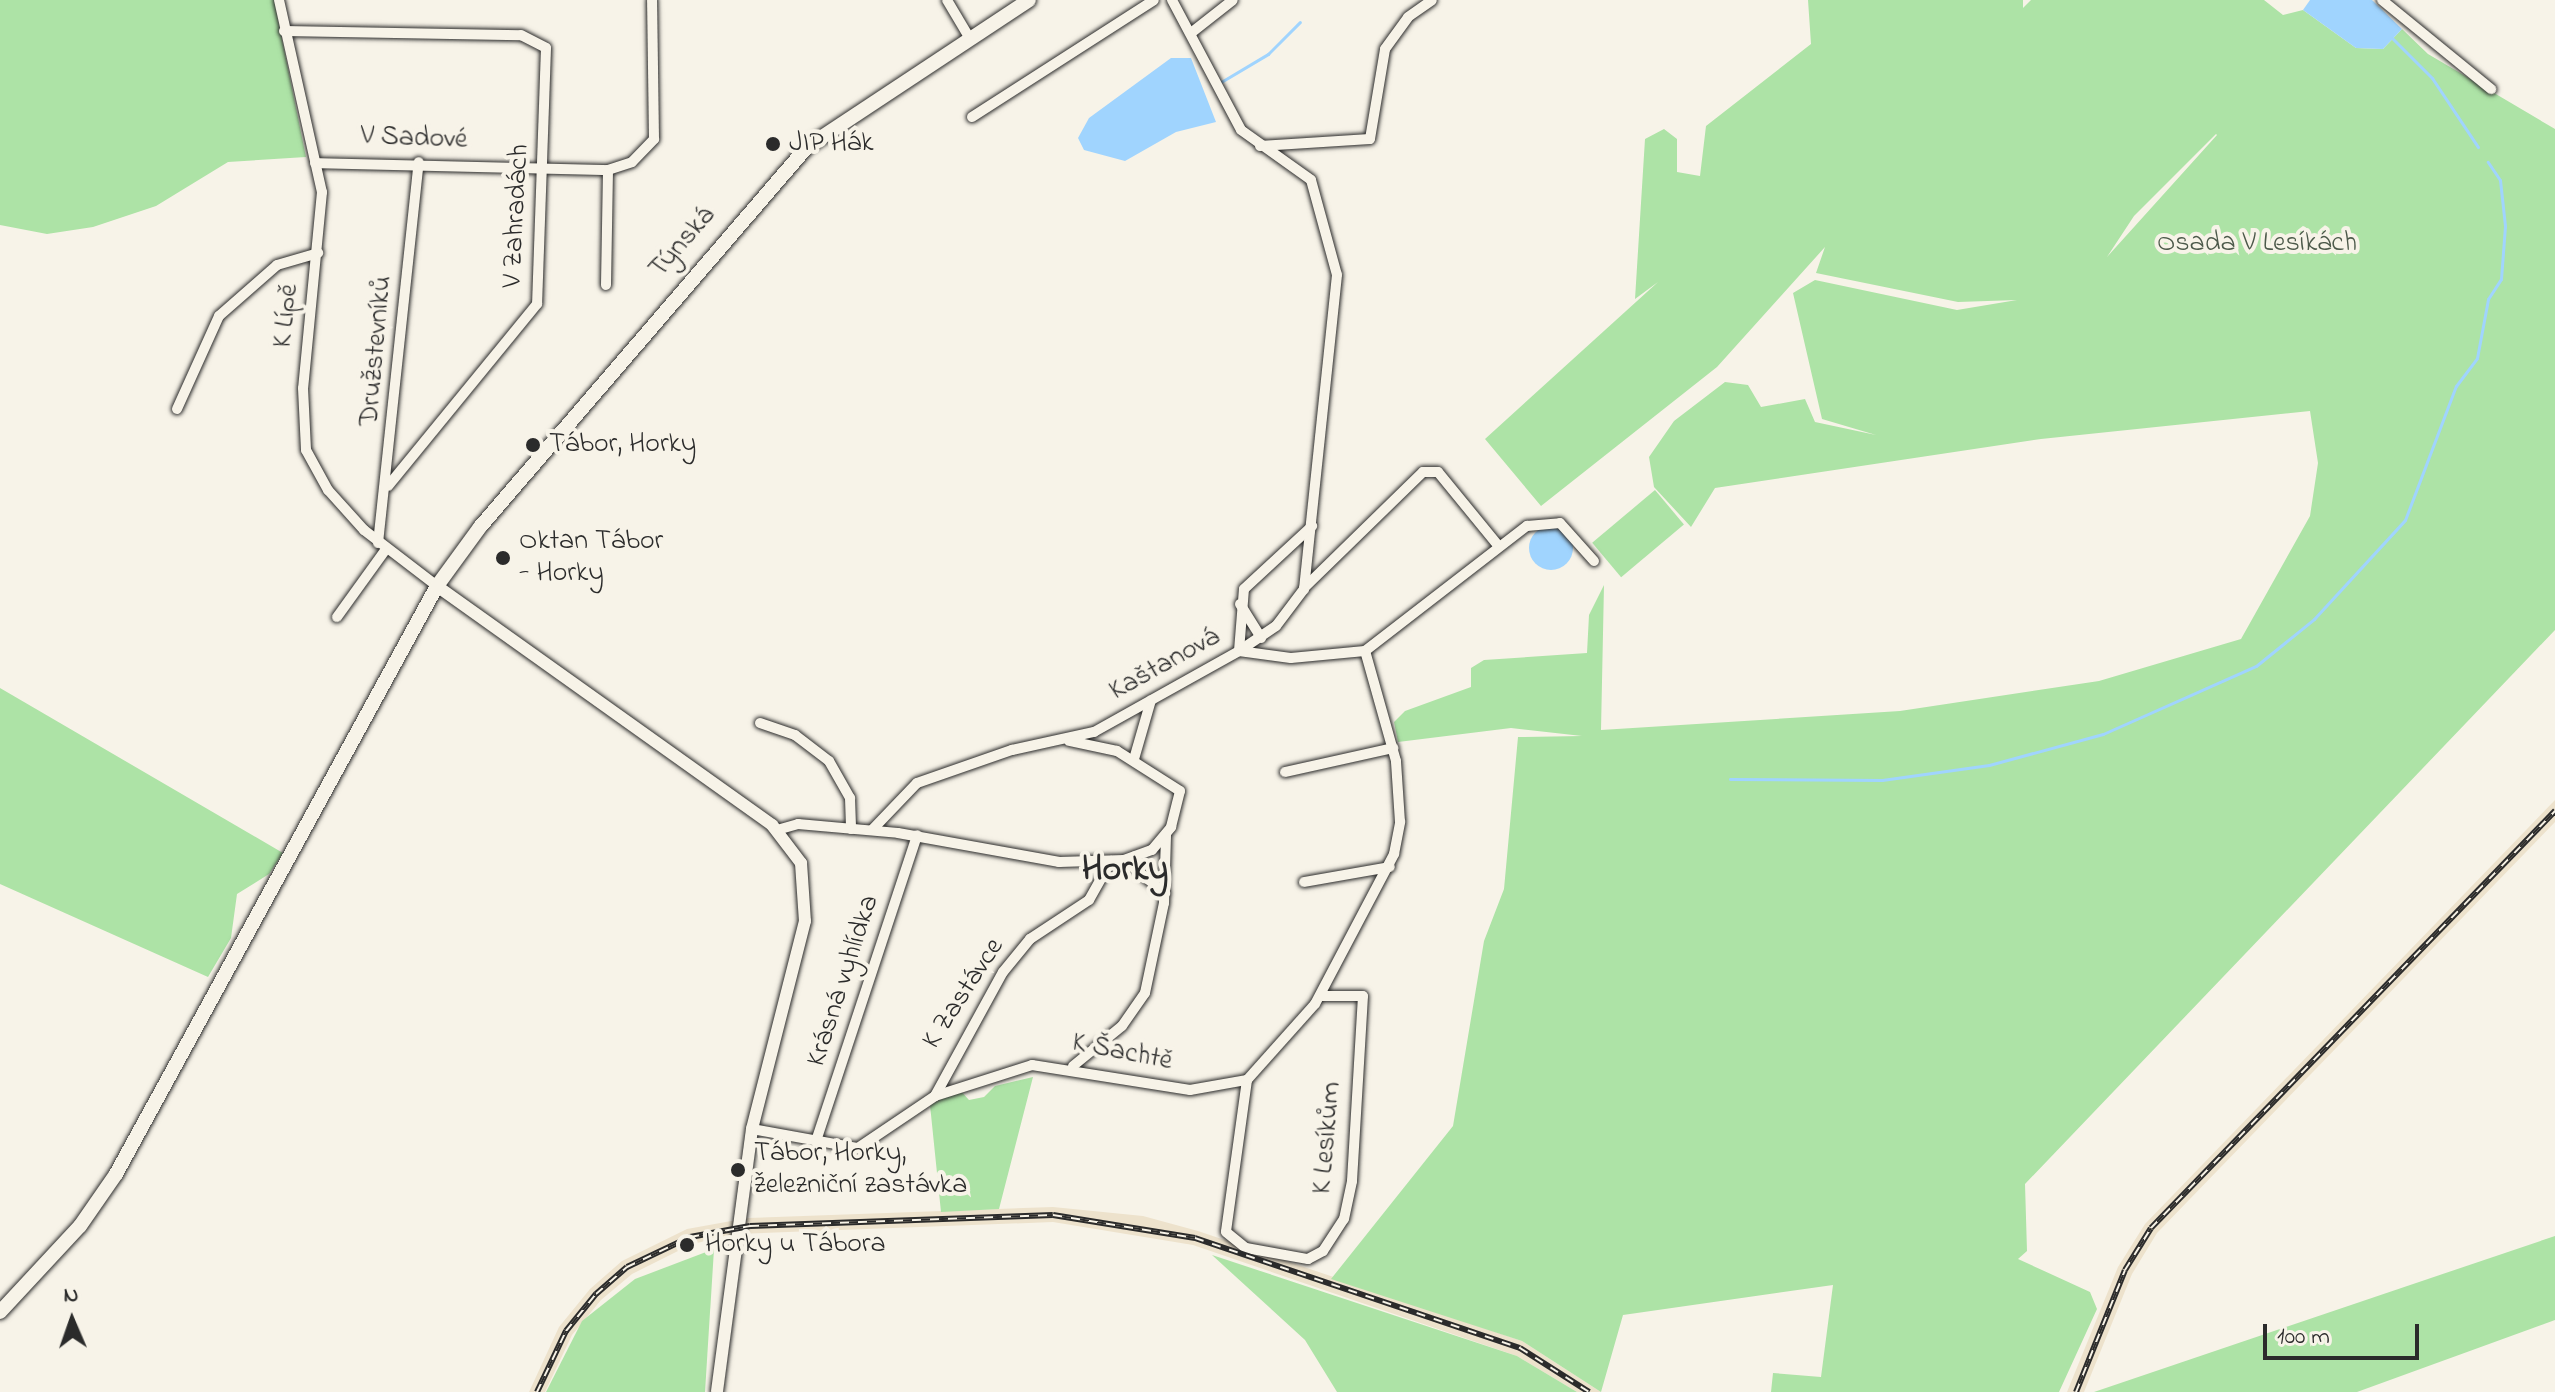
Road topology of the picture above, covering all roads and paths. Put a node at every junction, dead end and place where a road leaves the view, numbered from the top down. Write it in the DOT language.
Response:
graph roads {
  1 [pos="279,0"];
  2 [pos="652,0"];
  3 [pos="947,0"];
  4 [pos="1029,0"];
  5 [pos="1154,0"];
  6 [pos="1172,0"];
  7 [pos="1233,0"];
  8 [pos="1432,0"];
  9 [pos="2382,0"];
  10 [pos="284,31"];
  11 [pos="1191,33"];
  12 [pos="969,37"];
  13 [pos="2491,89"];
  14 [pos="972,117"];
  15 [pos="1258,146"];
  16 [pos="419,162"];
  17 [pos="315,163"];
  18 [pos="542,167"];
  19 [pos="608,170"];
  20 [pos="318,253"];
  21 [pos="606,285"];
  22 [pos="177,409"];
  23 [pos="388,486"];
  24 [pos="1312,526"];
  25 [pos="1497,544"];
  26 [pos="382,546"];
  27 [pos="1594,561"];
  28 [pos="437,586"];
  29 [pos="1304,589"];
  30 [pos="1240,604"];
  31 [pos="337,617"];
  32 [pos="1261,638"];
  33 [pos="1239,651"];
  34 [pos="1365,651"];
  35 [pos="1153,698"];
  36 [pos="760,723"];
  37 [pos="1064,740"];
  38 [pos="1393,748"];
  39 [pos="1134,759"];
  40 [pos="1285,772"];
  41 [pos="851,829"];
  42 [pos="777,830"];
  43 [pos="872,830"];
  44 [pos="917,835"];
  45 [pos="1166,835"];
  46 [pos="1124,860"];
  47 [pos="1111,861"];
  48 [pos="1390,867"];
  49 [pos="1304,882"];
  50 [pos="1165,893"];
  51 [pos="1320,996"];
  52 [pos="1073,1066"];
  53 [pos="1247,1080"];
  54 [pos="935,1096"];
  55 [pos="752,1129"];
  56 [pos="816,1141"];
  57 [pos="0,1312"];
  58 [pos="717,1392"];
  1 -- 10 [label="street, K Lípě"];
  2 -- 19 [label="street"];
  3 -- 12 [label="street"];
  4 -- 12 [label="main road, Týnská"];
  5 -- 14 [label="street"];
  6 -- 11 [label="street"];
  7 -- 11 [label="street"];
  8 -- 15 [label="street"];
  9 -- 13 [label="street"];
  10 -- 17 [label="street, K Lípě"];
  10 -- 18 [label="street, V Zahradách"];
  11 -- 15 [label="street"];
  12 -- 28 [label="main road, Týnská"];
  15 -- 24 [label="street"];
  16 -- 17 [label="street, V Sadové"];
  16 -- 18 [label="street, V Sadové"];
  16 -- 23 [label="street, Družstevníků"];
  17 -- 20 [label="street, K Lípě"];
  18 -- 19 [label="street, V Sadové"];
  18 -- 23 [label="street, V Zahradách"];
  19 -- 21 [label="street"];
  20 -- 22 [label="street"];
  20 -- 26 [label="street, K Lípě"];
  23 -- 26 [label="street, Družstevníků"];
  24 -- 29 [label="street"];
  24 -- 30 [label="street"];
  25 -- 27 [label="street"];
  25 -- 29 [label="street"];
  25 -- 34 [label="street"];
  26 -- 28 [label="street, K Lípě"];
  26 -- 31 [label="street"];
  28 -- 42 [label="street"];
  28 -- 57 [label="main road, Týnská"];
  29 -- 32 [label="street"];
  30 -- 32 [label="street"];
  30 -- 33 [label="street"];
  32 -- 33 [label="street"];
  33 -- 34 [label="street, Kaštanová"];
  33 -- 35 [label="street, Kaštanová"];
  34 -- 38 [label="street"];
  35 -- 37 [label="street, Kaštanová"];
  35 -- 39 [label="street"];
  36 -- 41 [label="street"];
  37 -- 39 [label="street"];
  37 -- 43 [label="street, Kaštanová"];
  38 -- 40 [label="street"];
  38 -- 48 [label="street"];
  39 -- 45 [label="street"];
  41 -- 42 [label="street"];
  41 -- 43 [label="street"];
  42 -- 55 [label="street"];
  43 -- 44 [label="street"];
  44 -- 47 [label="street"];
  44 -- 56 [label="street, Krásná vyhlídka"];
  45 -- 46 [label="street"];
  45 -- 50 [label="street"];
  46 -- 47 [label="street"];
  46 -- 50 [label="street"];
  47 -- 54 [label="street, K Zastávce"];
  48 -- 49 [label="street"];
  48 -- 51 [label="street"];
  50 -- 52 [label="street"];
  51 -- 53 [label="street"];
  51 -- 53 [label="street, K Lesíkům"];
  52 -- 53 [label="street, K Šachtě"];
  52 -- 54 [label="street, K Šachtě"];
  54 -- 56 [label="street, K Šachtě"];
  55 -- 56 [label="street, K Šachtě"];
  55 -- 58 [label="street"];
}
